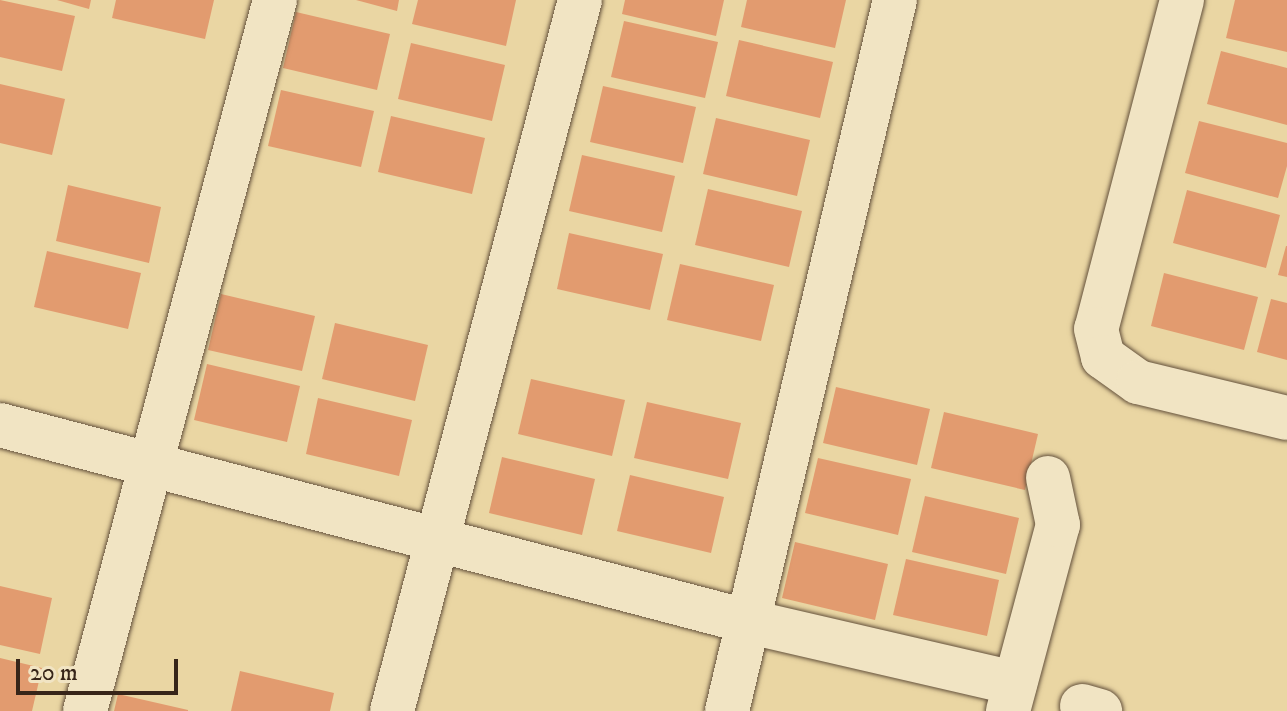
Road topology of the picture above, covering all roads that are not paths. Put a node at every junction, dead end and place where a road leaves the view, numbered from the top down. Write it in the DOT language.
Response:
graph roads {
  1 [pos="275,0"];
  2 [pos="580,0"];
  3 [pos="895,0"];
  4 [pos="1182,0"];
  5 [pos="1287,418"];
  6 [pos="0,425"];
  7 [pos="150,465"];
  8 [pos="1048,478"];
  9 [pos="436,540"];
  10 [pos="750,622"];
  11 [pos="1011,697"];
  12 [pos="85,711"];
  13 [pos="392,711"];
  14 [pos="727,711"];
  1 -- 7 [label="street"];
  2 -- 9 [label="street"];
  3 -- 10 [label="street"];
  4 -- 5 [label="street"];
  6 -- 7 [label="street"];
  7 -- 9 [label="street"];
  7 -- 12 [label="street"];
  8 -- 11 [label="street"];
  9 -- 10 [label="street"];
  9 -- 13 [label="street"];
  10 -- 11 [label="street"];
  10 -- 14 [label="street"];
}
